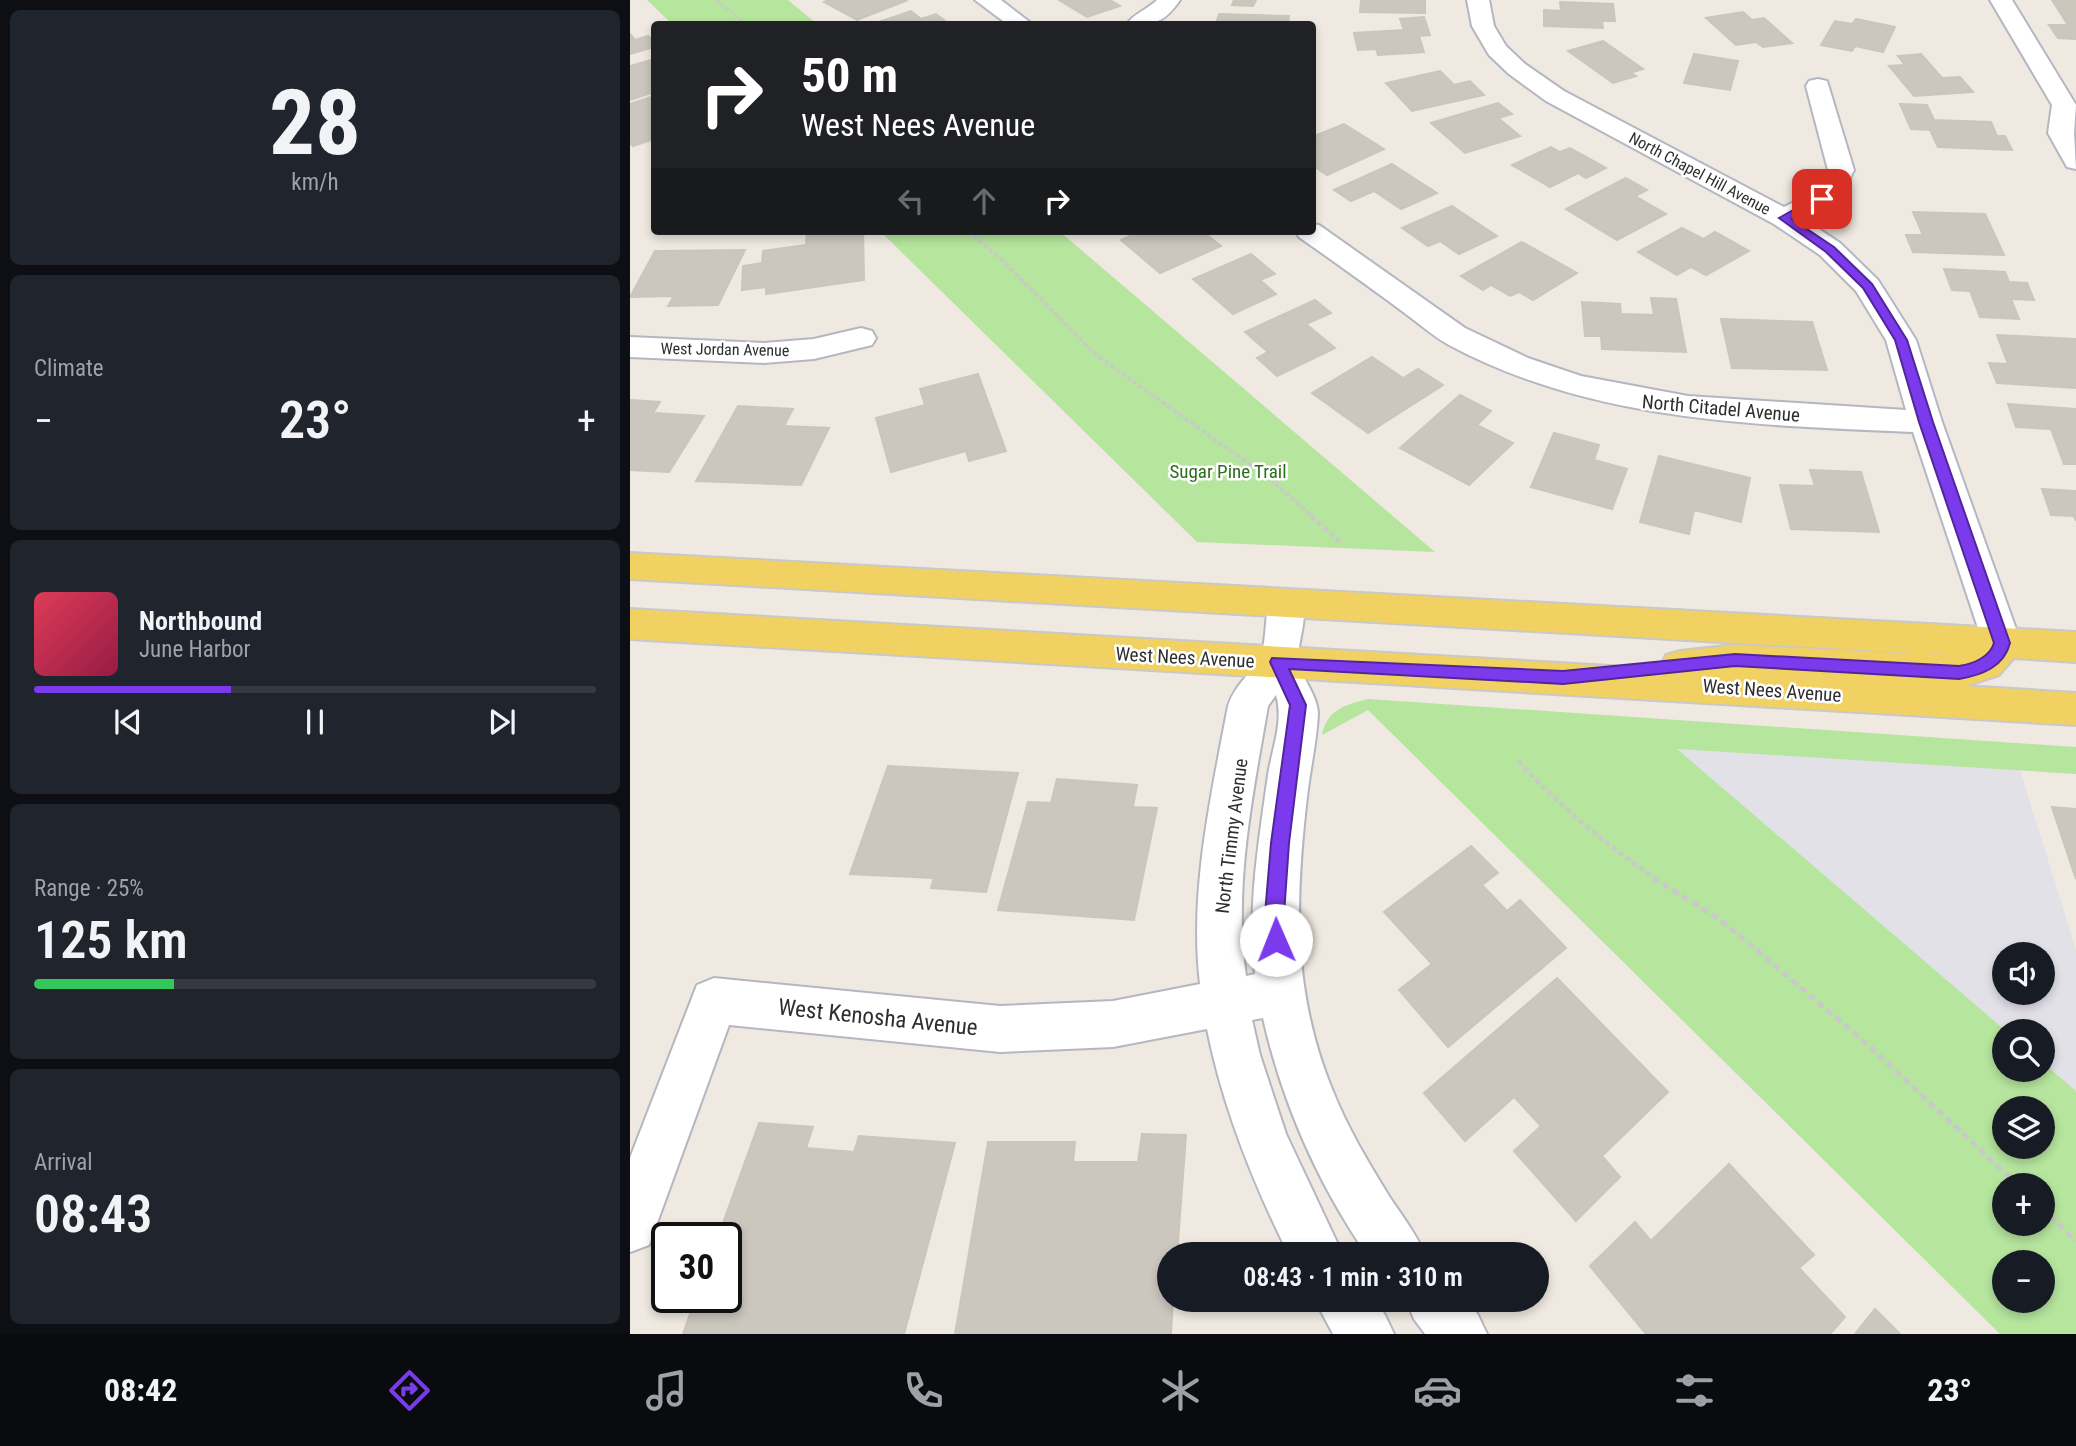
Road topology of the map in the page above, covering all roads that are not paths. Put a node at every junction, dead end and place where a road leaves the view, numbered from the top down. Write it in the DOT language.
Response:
graph roads {
  1 [pos="986,0"];
  2 [pos="1169,0"];
  3 [pos="1478,0"];
  4 [pos="2001,0"];
  5 [pos="1017,21"];
  6 [pos="1144,21"];
  7 [pos="1818,86"];
  8 [pos="2076,161"];
  9 [pos="1784,218"];
  10 [pos="1316,235"];
  11 [pos="861,338"];
  12 [pos="630,347"];
  13 [pos="1926,422"];
  14 [pos="630,566"];
  15 [pos="1286,605"];
  16 [pos="630,624"];
  17 [pos="2002,643"];
  18 [pos="2076,647"];
  19 [pos="1278,662"];
  20 [pos="1563,677"];
  21 [pos="2076,709"];
  22 [pos="1279,992"];
  23 [pos="1226,1003"];
  24 [pos="630,1226"];
  25 [pos="1311,1242"];
  26 [pos="1390,1242"];
  27 [pos="1350,1312"];
  28 [pos="1442,1312"];
  29 [pos="1366,1334"];
  30 [pos="1459,1334"];
  1 -- 5 [label="street"];
  2 -- 6 [label="street"];
  3 -- 9 [label="street, North Chapel Hill Avenue"];
  4 -- 8 [label="street"];
  7 -- 9 [label="street"];
  9 -- 13 [label="street, North Chapel Hill Avenue"];
  10 -- 13 [label="street, North Citadel Avenue"];
  11 -- 12 [label="street, West Jordan Avenue"];
  13 -- 17 [label="street, North Chapel Hill Avenue"];
  14 -- 15 [label="main road"];
  15 -- 17 [label="main road"];
  15 -- 19 [label="street, North Timmy Avenue"];
  16 -- 19 [label="main road, West Nees Avenue"];
  17 -- 18 [label="main road"];
  17 -- 20 [label="main road"];
  19 -- 20 [label="main road, West Nees Avenue"];
  19 -- 22 [label="street"];
  19 -- 23 [label="street, North Timmy Avenue"];
  20 -- 21 [label="main road, West Nees Avenue"];
  22 -- 23 [label="street, West Kenosha Avenue"];
  22 -- 26 [label="street"];
  23 -- 24 [label="street, West Kenosha Avenue"];
  23 -- 25 [label="street, North Timmy Avenue"];
  27 -- 29 [label="street"];
  28 -- 30 [label="street"];
}
